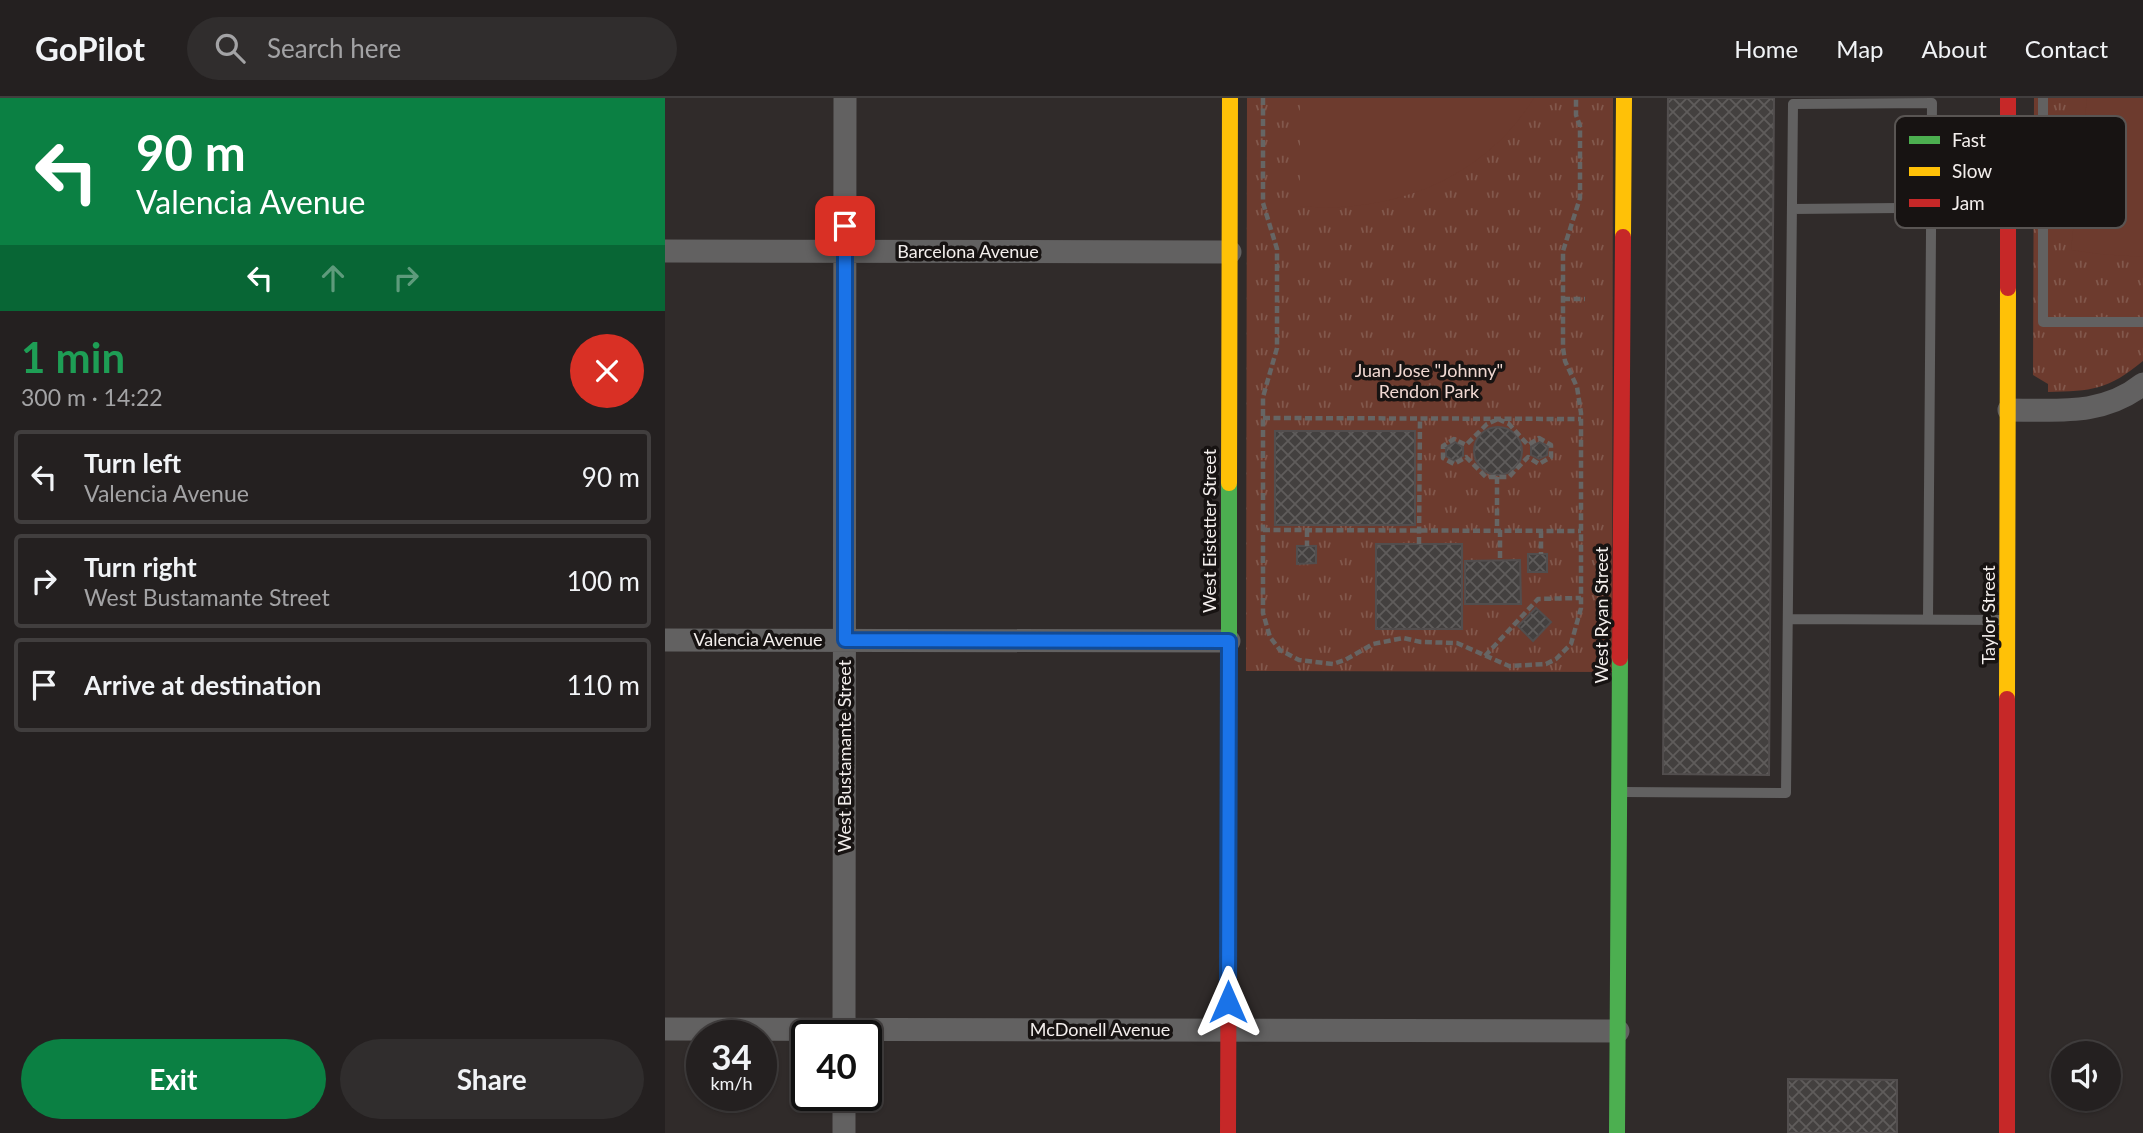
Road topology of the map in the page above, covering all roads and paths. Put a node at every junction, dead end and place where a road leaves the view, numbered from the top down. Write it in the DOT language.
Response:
graph roads {
  1 [pos="845,98"];
  2 [pos="1230,98"];
  3 [pos="1262,98"];
  4 [pos="1576,98"];
  5 [pos="1624,98"];
  6 [pos="2008,98"];
  7 [pos="2043,98"];
  8 [pos="1932,116"];
  9 [pos="2008,116"];
  10 [pos="2043,116"];
  11 [pos="1895,208"];
  12 [pos="1792,209"];
  13 [pos="1930,228"];
  14 [pos="2008,228"];
  15 [pos="2043,228"];
  16 [pos="665,251"];
  17 [pos="845,251"];
  18 [pos="1230,252"];
  19 [pos="1563,299"];
  20 [pos="1585,299"];
  21 [pos="2143,322"];
  22 [pos="2143,384"];
  23 [pos="2009,410"];
  24 [pos="1263,418"];
  25 [pos="1420,419"];
  26 [pos="1498,419"];
  27 [pos="1581,419"];
  28 [pos="1528,445"];
  29 [pos="1466,446"];
  30 [pos="1466,457"];
  31 [pos="1528,457"];
  32 [pos="1497,477"];
  33 [pos="1263,530"];
  34 [pos="1307,530"];
  35 [pos="1419,530"];
  36 [pos="1498,530"];
  37 [pos="1541,531"];
  38 [pos="1581,531"];
  39 [pos="1419,544"];
  40 [pos="1307,546"];
  41 [pos="1541,554"];
  42 [pos="1500,560"];
  43 [pos="1581,598"];
  44 [pos="1788,619"];
  45 [pos="1928,620"];
  46 [pos="2008,620"];
  47 [pos="665,640"];
  48 [pos="845,640"];
  49 [pos="1229,641"];
  50 [pos="1485,656"];
  51 [pos="1620,792"];
  52 [pos="844,1020"];
  53 [pos="665,1029"];
  54 [pos="1228,1030"];
  55 [pos="1618,1031"];
  56 [pos="791,1032"];
  57 [pos="882,1033"];
  58 [pos="844,1111"];
  59 [pos="844,1133"];
  60 [pos="1228,1133"];
  61 [pos="1618,1133"];
  62 [pos="2007,1133"];
  1 -- 17 [label="street, West Bustamante Street"];
  2 -- 18 [label="street, West Eistetter Street"];
  3 -- 24 [label="path"];
  4 -- 19 [label="path"];
  5 -- 51 [label="street, West Ryan Street"];
  6 -- 9 [label="street, Taylor Street"];
  7 -- 10 [label="lane"];
  8 -- 12 [label="lane"];
  11 -- 12 [label="lane"];
  12 -- 44 [label="lane"];
  13 -- 45 [label="lane"];
  14 -- 23 [label="street, Taylor Street"];
  15 -- 21 [label="lane"];
  16 -- 17 [label="street, Barcelona Avenue"];
  17 -- 18 [label="street, Barcelona Avenue"];
  17 -- 48 [label="street, West Bustamante Street"];
  18 -- 49 [label="street, West Eistetter Street"];
  19 -- 20 [label="path"];
  19 -- 27 [label="path"];
  22 -- 23 [label="street"];
  23 -- 46 [label="street, Taylor Street"];
  24 -- 25 [label="path"];
  24 -- 33 [label="path"];
  25 -- 26 [label="path"];
  25 -- 35 [label="path"];
  26 -- 27 [label="path"];
  26 -- 28 [label="path"];
  26 -- 29 [label="path"];
  27 -- 38 [label="path"];
  28 -- 31 [label="path"];
  28 -- 31 [label="path"];
  29 -- 30 [label="path"];
  29 -- 30 [label="path"];
  30 -- 32 [label="path"];
  31 -- 32 [label="path"];
  32 -- 36 [label="path"];
  33 -- 34 [label="path"];
  33 -- 50 [label="path"];
  34 -- 35 [label="path"];
  34 -- 40 [label="path"];
  35 -- 36 [label="path"];
  35 -- 39 [label="path"];
  36 -- 37 [label="path"];
  36 -- 42 [label="path"];
  37 -- 38 [label="path"];
  37 -- 41 [label="path"];
  38 -- 43 [label="path"];
  43 -- 50 [label="path"];
  43 -- 50 [label="path"];
  44 -- 45 [label="lane"];
  44 -- 51 [label="lane"];
  45 -- 46 [label="lane"];
  46 -- 62 [label="street, Taylor Street"];
  47 -- 48 [label="street, Valencia Avenue"];
  48 -- 49 [label="street, Valencia Avenue"];
  48 -- 52 [label="street, West Bustamante Street"];
  49 -- 54 [label="street, West Eistetter Street"];
  51 -- 55 [label="street, West Ryan Street"];
  53 -- 56 [label="street, McDonell Avenue"];
  54 -- 55 [label="street, McDonell Avenue"];
  54 -- 57 [label="street, McDonell Avenue"];
  54 -- 60 [label="street, West Eistetter Street"];
  55 -- 61 [label="street, West Ryan Street"];
  58 -- 59 [label="street"];
}
